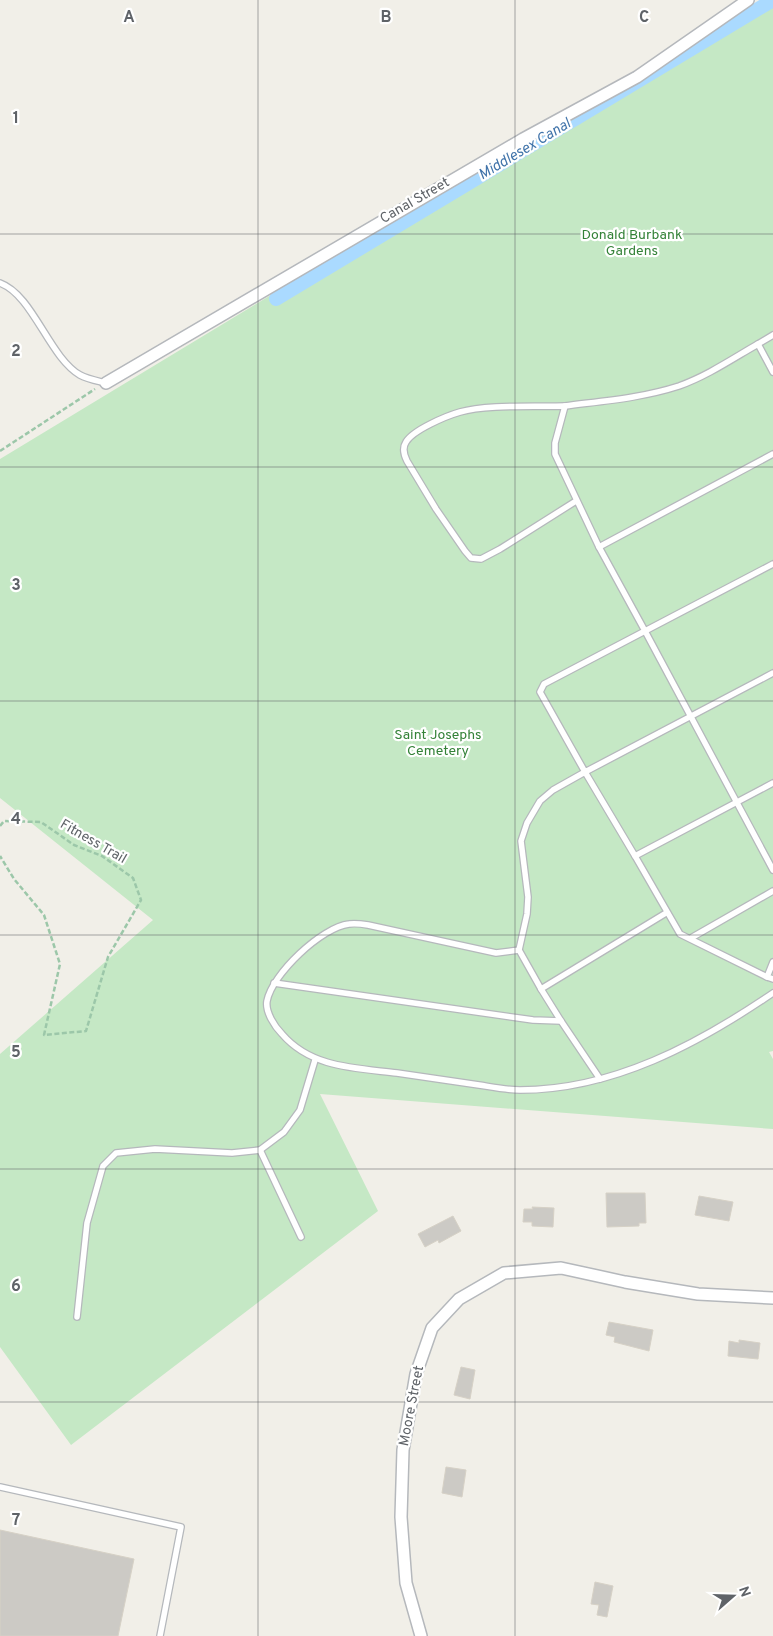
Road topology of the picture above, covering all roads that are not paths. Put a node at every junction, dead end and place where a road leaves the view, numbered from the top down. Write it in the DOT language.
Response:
graph roads {
  1 [pos="748,0"];
  2 [pos="0,283"];
  3 [pos="773,335"];
  4 [pos="758,344"];
  5 [pos="773,372"];
  6 [pos="106,383"];
  7 [pos="565,406"];
  8 [pos="773,454"];
  9 [pos="576,501"];
  10 [pos="599,547"];
  11 [pos="773,564"];
  12 [pos="645,631"];
  13 [pos="773,672"];
  14 [pos="690,715"];
  15 [pos="585,772"];
  16 [pos="773,783"];
  17 [pos="736,803"];
  18 [pos="635,856"];
  19 [pos="773,870"];
  20 [pos="773,891"];
  21 [pos="666,913"];
  22 [pos="691,938"];
  23 [pos="519,950"];
  24 [pos="773,962"];
  25 [pos="770,978"];
  26 [pos="274,984"];
  27 [pos="541,989"];
  28 [pos="773,993"];
  29 [pos="561,1021"];
  30 [pos="315,1060"];
  31 [pos="600,1079"];
  32 [pos="260,1150"];
  33 [pos="301,1237"];
  34 [pos="773,1298"];
  35 [pos="78,1317"];
  36 [pos="0,1487"];
  37 [pos="160,1636"];
  38 [pos="421,1636"];
  1 -- 6 [label="street, Canal Street"];
  2 -- 6 [label="lane"];
  3 -- 4 [label="lane"];
  4 -- 5 [label="lane"];
  4 -- 7 [label="lane"];
  7 -- 9 [label="lane"];
  7 -- 9 [label="lane"];
  8 -- 10 [label="lane"];
  9 -- 10 [label="lane"];
  10 -- 12 [label="lane"];
  11 -- 12 [label="lane"];
  12 -- 14 [label="lane"];
  12 -- 15 [label="lane"];
  13 -- 14 [label="lane"];
  14 -- 15 [label="lane"];
  14 -- 17 [label="lane"];
  15 -- 18 [label="lane"];
  15 -- 23 [label="lane"];
  16 -- 17 [label="lane"];
  17 -- 18 [label="lane"];
  17 -- 19 [label="lane"];
  18 -- 21 [label="lane"];
  20 -- 22 [label="lane"];
  21 -- 22 [label="lane"];
  21 -- 27 [label="lane"];
  22 -- 25 [label="lane"];
  23 -- 26 [label="lane"];
  23 -- 27 [label="lane"];
  24 -- 25 [label="lane"];
  26 -- 29 [label="lane"];
  26 -- 30 [label="lane"];
  27 -- 29 [label="lane"];
  28 -- 31 [label="lane"];
  29 -- 31 [label="lane"];
  30 -- 31 [label="lane"];
  30 -- 32 [label="lane"];
  32 -- 33 [label="lane"];
  32 -- 35 [label="lane"];
  34 -- 38 [label="street, Moore Street"];
  36 -- 37 [label="lane"];
}
